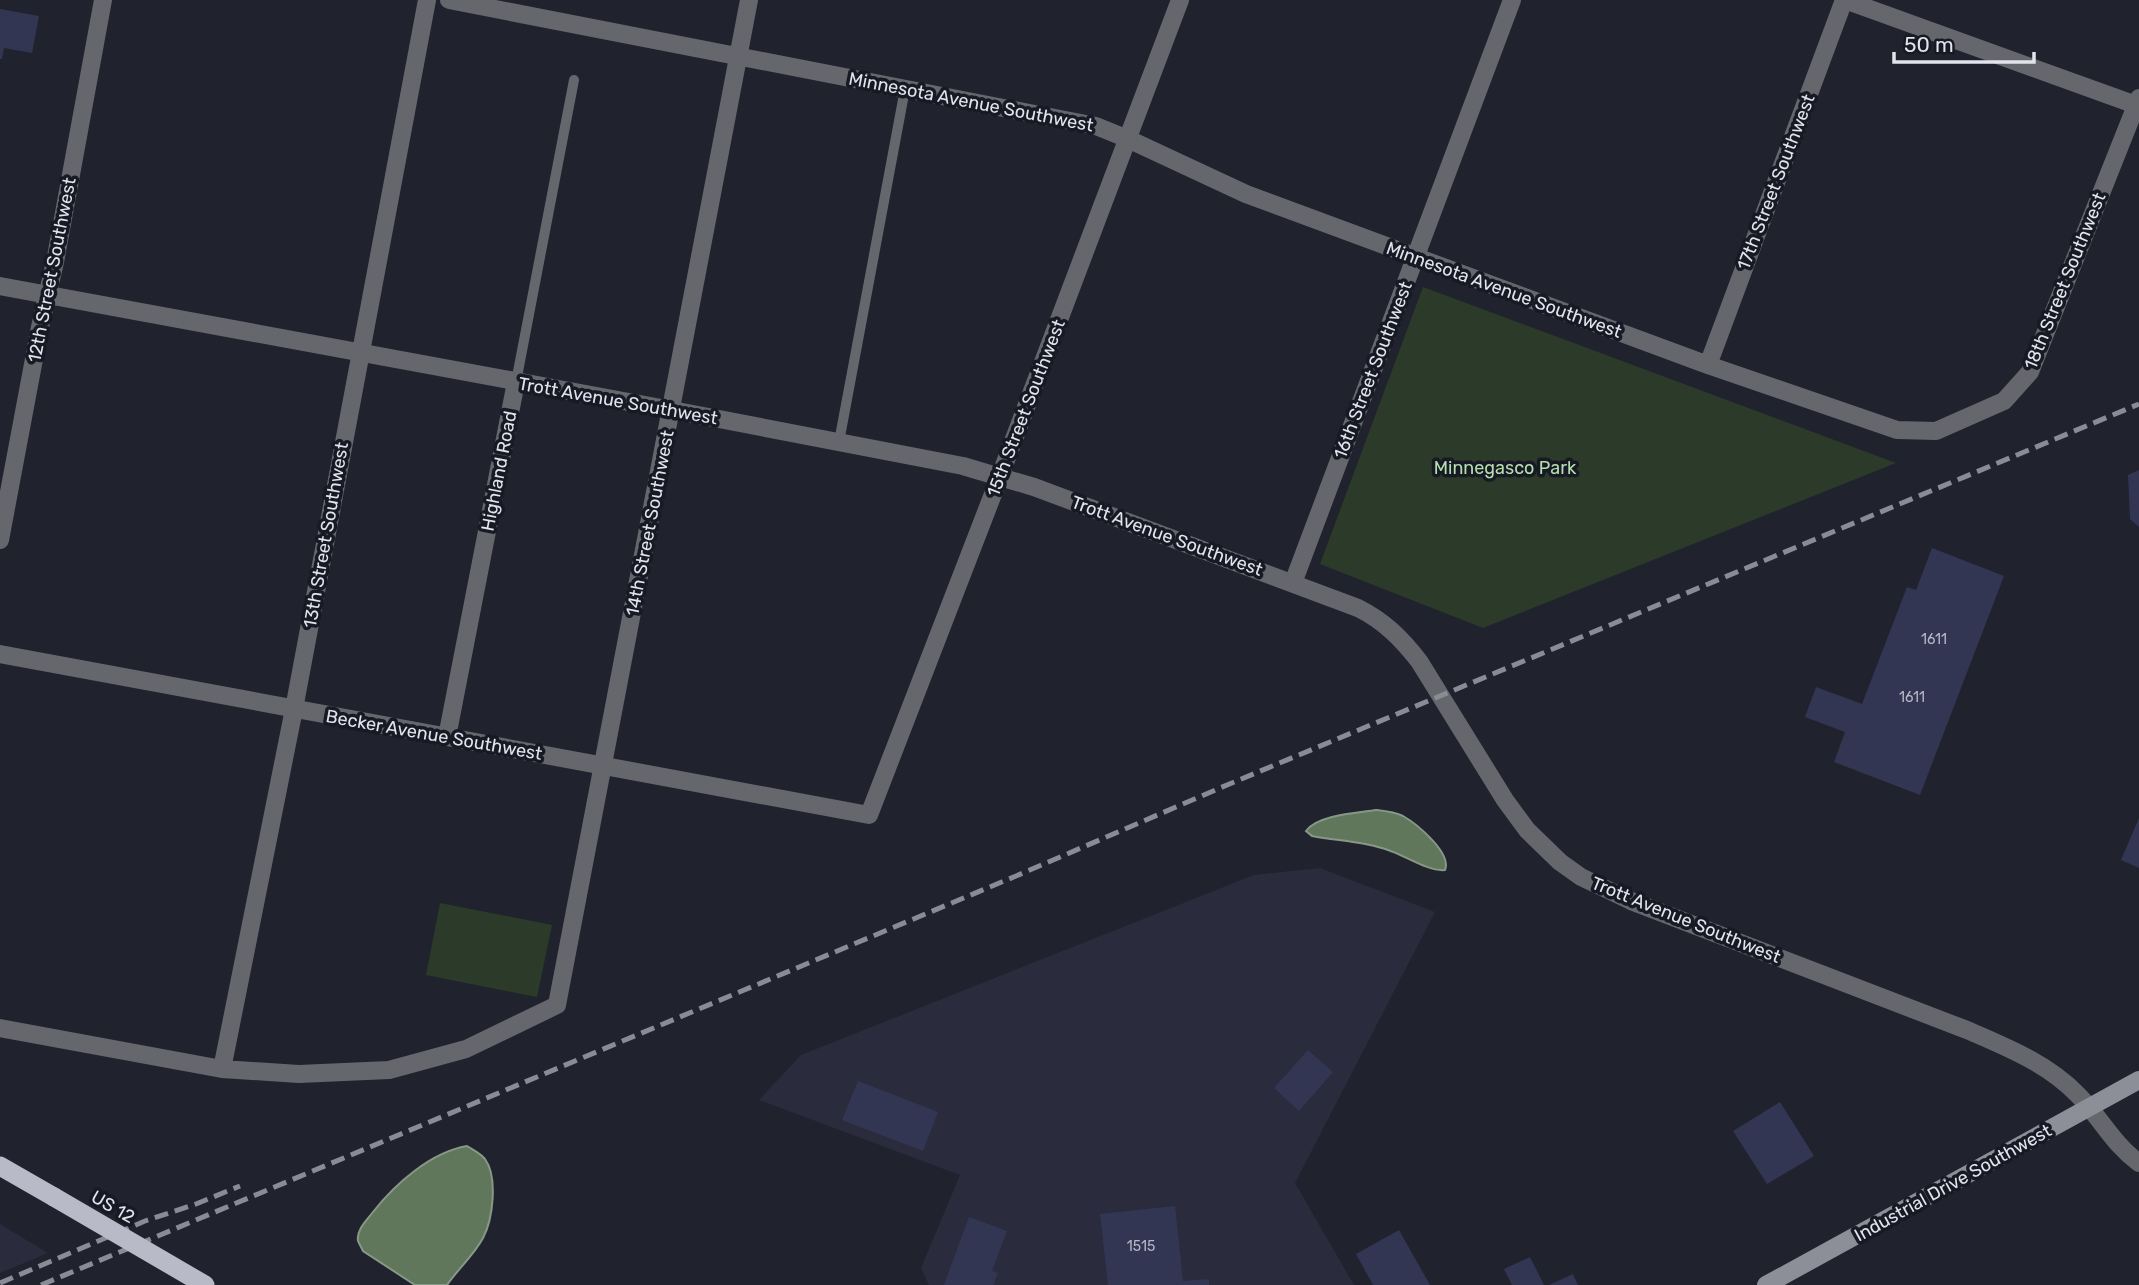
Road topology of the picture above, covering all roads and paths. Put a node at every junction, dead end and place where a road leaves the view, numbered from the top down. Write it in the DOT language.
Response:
graph roads {
  1 [pos="103,0"];
  2 [pos="427,0"];
  3 [pos="449,0"];
  4 [pos="749,0"];
  5 [pos="1180,0"];
  6 [pos="1512,0"];
  7 [pos="1845,0"];
  8 [pos="738,56"];
  9 [pos="575,80"];
  10 [pos="905,89"];
  11 [pos="2137,106"];
  12 [pos="1128,139"];
  13 [pos="1415,258"];
  14 [pos="0,286"];
  15 [pos="48,296"];
  16 [pos="360,353"];
  17 [pos="1708,365"];
  18 [pos="516,382"];
  19 [pos="672,410"];
  20 [pos="839,442"];
  21 [pos="1000,476"];
  22 [pos="0,540"];
  23 [pos="1293,583"];
  24 [pos="0,654"];
  25 [pos="294,709"];
  26 [pos="447,737"];
  27 [pos="604,766"];
  28 [pos="869,815"];
  29 [pos="0,1028"];
  30 [pos="222,1069"];
  31 [pos="2139,1080"];
  32 [pos="2090,1107"];
  33 [pos="2139,1163"];
  34 [pos="0,1166"];
  35 [pos="205,1285"];
  36 [pos="1766,1285"];
  1 -- 15 [label="street, 12th Street Southwest"];
  2 -- 16 [label="street, 13th Street Southwest"];
  3 -- 8 [label="street, Minnesota Avenue Southwest"];
  4 -- 8 [label="street, 14th Street Southwest"];
  5 -- 12 [label="street, 15th Street Southwest"];
  6 -- 13 [label="street, 16th Street Southwest"];
  7 -- 11 [label="street"];
  7 -- 17 [label="street, 17th Street Southwest"];
  8 -- 10 [label="street, Minnesota Avenue Southwest"];
  8 -- 19 [label="street, 14th Street Southwest"];
  9 -- 18 [label="lane, Highland Road"];
  10 -- 12 [label="street, Minnesota Avenue Southwest"];
  10 -- 20 [label="lane"];
  11 -- 17 [label="street, 18th Street Southwest"];
  12 -- 13 [label="street, Minnesota Avenue Southwest"];
  12 -- 21 [label="street, 15th Street Southwest"];
  13 -- 17 [label="street, Minnesota Avenue Southwest"];
  13 -- 23 [label="street, 16th Street Southwest"];
  14 -- 15 [label="street, Trott Avenue Southwest"];
  15 -- 16 [label="street, Trott Avenue Southwest"];
  15 -- 22 [label="street, 12th Street Southwest"];
  16 -- 18 [label="street, Trott Avenue Southwest"];
  16 -- 25 [label="street, 13th Street Southwest"];
  18 -- 19 [label="street, Trott Avenue Southwest"];
  18 -- 26 [label="street, Highland Road"];
  19 -- 20 [label="street, Trott Avenue Southwest"];
  19 -- 27 [label="street, 14th Street Southwest"];
  20 -- 21 [label="street, Trott Avenue Southwest"];
  21 -- 23 [label="street, Trott Avenue Southwest"];
  21 -- 28 [label="street, 15th Street Southwest"];
  23 -- 32 [label="street, Trott Avenue Southwest"];
  24 -- 25 [label="street, Becker Avenue Southwest"];
  25 -- 26 [label="street, Becker Avenue Southwest"];
  25 -- 30 [label="street, 13th Street Southwest"];
  26 -- 27 [label="street, Becker Avenue Southwest"];
  27 -- 28 [label="street, Becker Avenue Southwest"];
  27 -- 30 [label="street, 14th Street Southwest"];
  29 -- 30 [label="street"];
  31 -- 32 [label="main road, Industrial Drive Southwest"];
  32 -- 33 [label="street, Trott Avenue Southwest"];
  32 -- 36 [label="main road, Industrial Drive Southwest"];
  34 -- 35 [label="highway, US 12 / US 12, bridge"];
}
